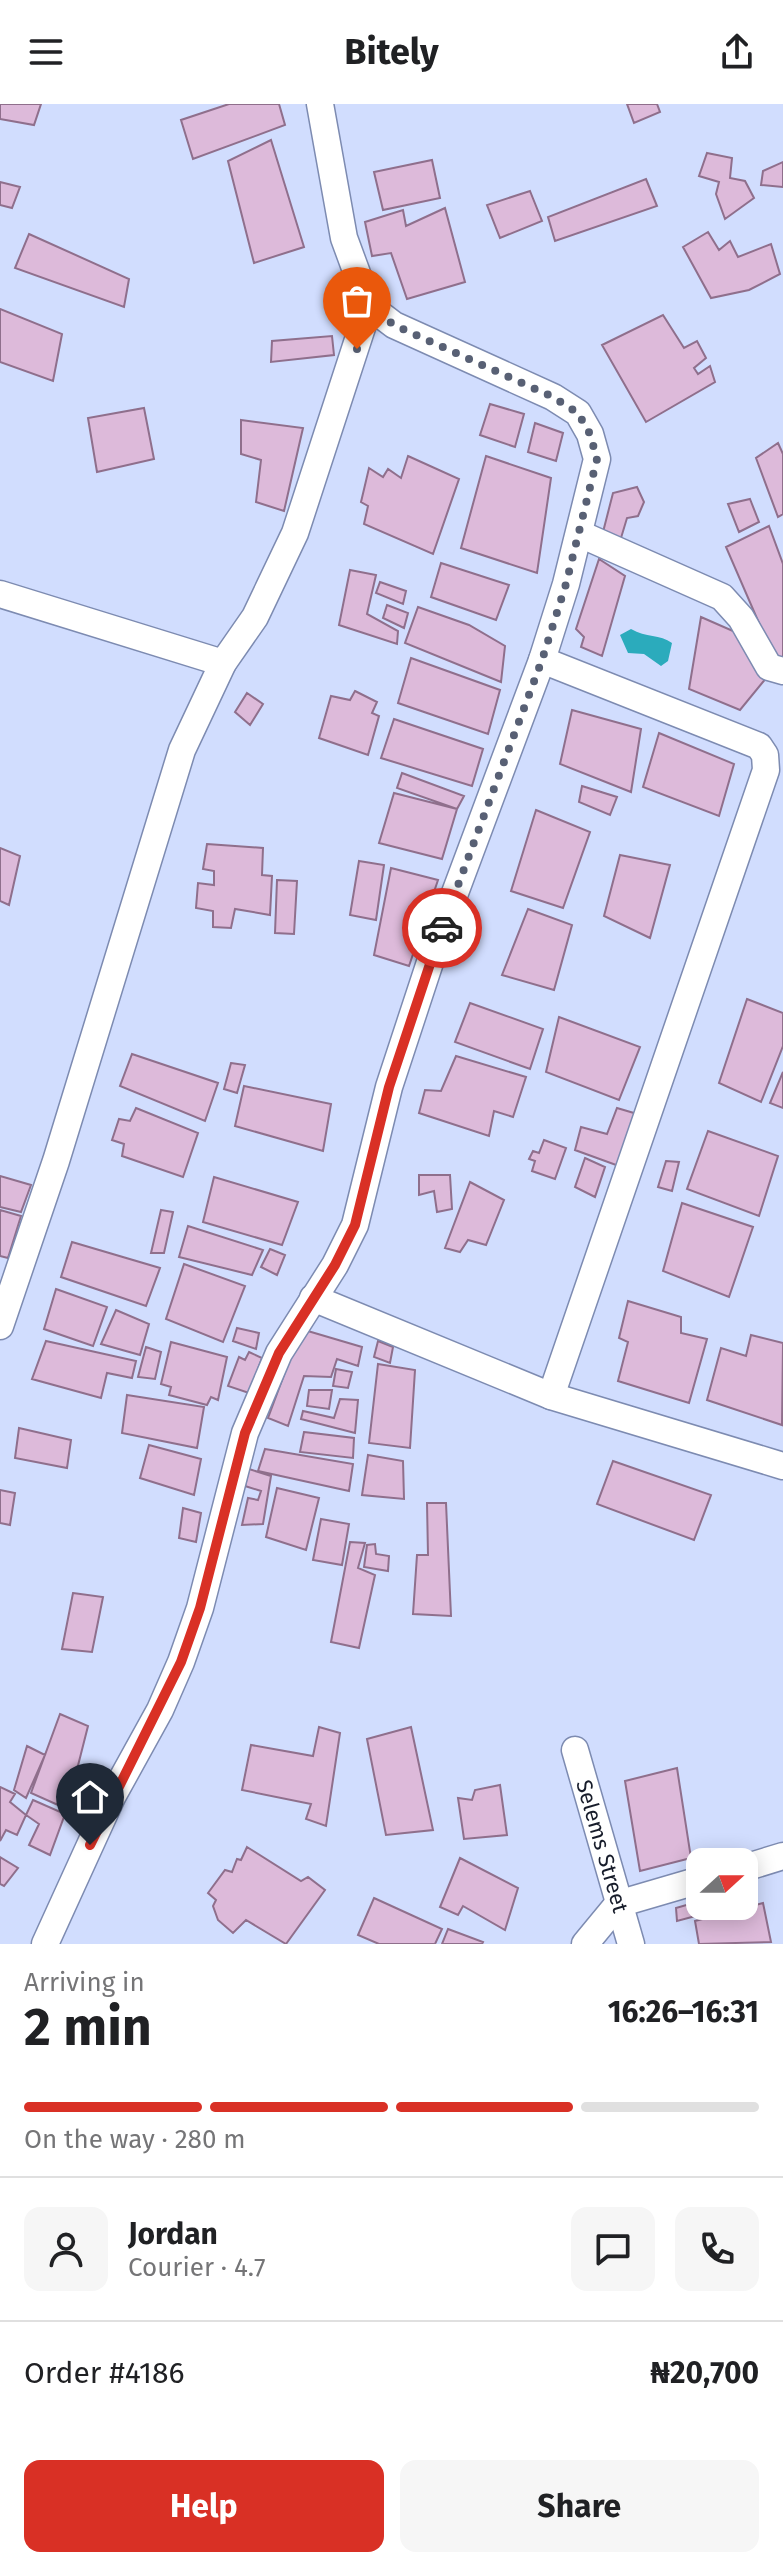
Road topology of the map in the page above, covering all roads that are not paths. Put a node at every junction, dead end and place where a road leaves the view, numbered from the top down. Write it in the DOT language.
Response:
graph roads {
  1 [pos="320,104"];
  2 [pos="369,306"];
  3 [pos="580,534"];
  4 [pos="0,594"];
  5 [pos="542,660"];
  6 [pos="223,663"];
  7 [pos="783,671"];
  8 [pos="313,1298"];
  9 [pos="0,1326"];
  10 [pos="551,1396"];
  11 [pos="783,1466"];
  12 [pos="575,1750"];
  13 [pos="783,1856"];
  14 [pos="758,1864"];
  15 [pos="686,1884"];
  16 [pos="618,1904"];
  17 [pos="45,1944"];
  18 [pos="585,1944"];
  19 [pos="631,1944"];
  1 -- 2 [label="street"];
  2 -- 3 [label="street"];
  2 -- 6 [label="street"];
  3 -- 5 [label="street"];
  3 -- 7 [label="street"];
  4 -- 6 [label="street"];
  5 -- 8 [label="street"];
  5 -- 10 [label="street"];
  6 -- 9 [label="street"];
  8 -- 10 [label="street"];
  8 -- 17 [label="street"];
  10 -- 11 [label="street"];
  12 -- 16 [label="street, Selems Street"];
  13 -- 14 [label="street"];
  15 -- 16 [label="street"];
  16 -- 18 [label="street"];
  16 -- 19 [label="street, Selems Street"];
}
